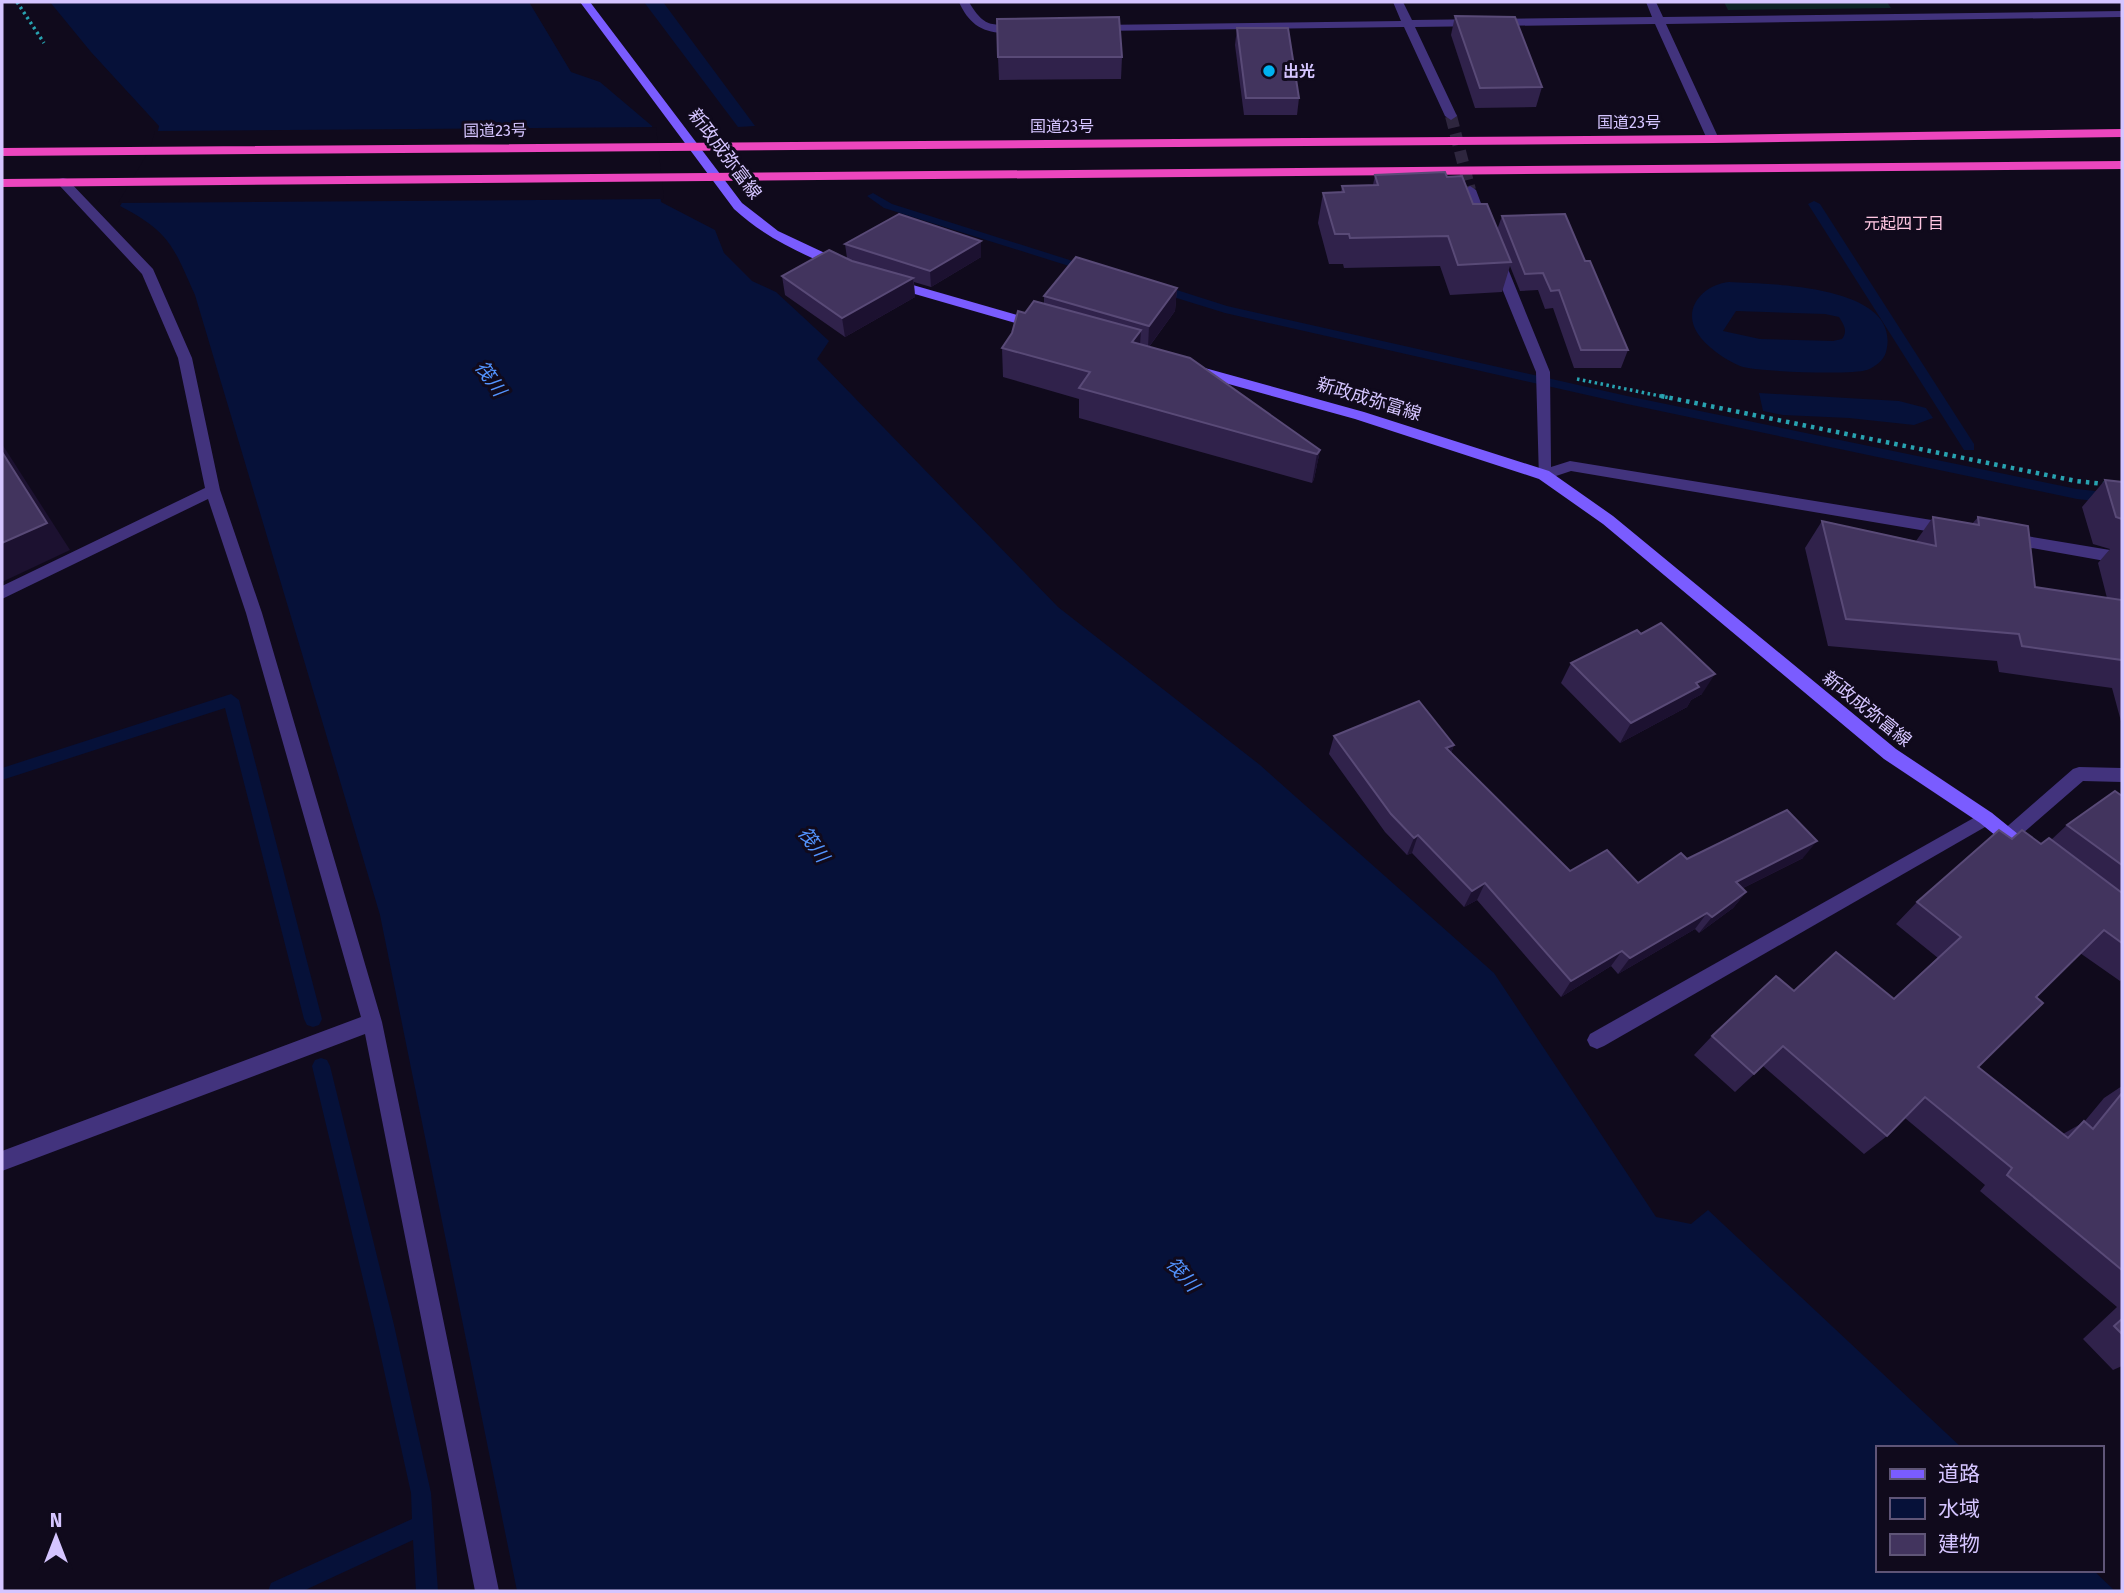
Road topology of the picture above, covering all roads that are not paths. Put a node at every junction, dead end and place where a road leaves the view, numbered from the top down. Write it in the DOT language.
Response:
graph roads {
  1 [pos="585,2"];
  2 [pos="964,2"];
  3 [pos="1398,2"];
  4 [pos="1651,2"];
  5 [pos="2122,14"];
  6 [pos="1660,20"];
  7 [pos="1409,24"];
  8 [pos="1030,29"];
  9 [pos="1084,29"];
  10 [pos="1451,116"];
  11 [pos="2122,133"];
  12 [pos="1713,139"];
  13 [pos="695,146"];
  14 [pos="2,152"];
  15 [pos="2122,165"];
  16 [pos="716,176"];
  17 [pos="63,182"];
  18 [pos="2,183"];
  19 [pos="1469,190"];
  20 [pos="1056,331"];
  21 [pos="1175,364"];
  22 [pos="1544,475"];
  23 [pos="213,490"];
  24 [pos="1970,532"];
  25 [pos="1998,537"];
  26 [pos="2122,558"];
  27 [pos="2,593"];
  28 [pos="2122,775"];
  29 [pos="1986,818"];
  30 [pos="2008,836"];
  31 [pos="2039,859"];
  32 [pos="372,1022"];
  33 [pos="1597,1040"];
  34 [pos="2,1161"];
  35 [pos="487,1591"];
  1 -- 13 [label="main road, 新政成弥富線"];
  2 -- 8 [label="street"];
  3 -- 7 [label="street"];
  4 -- 6 [label="street"];
  5 -- 6 [label="street"];
  6 -- 7 [label="street"];
  6 -- 12 [label="street"];
  7 -- 9 [label="street"];
  7 -- 10 [label="street"];
  11 -- 12 [label="highway, 国道23号"];
  12 -- 13 [label="highway, 国道23号"];
  13 -- 14 [label="highway, 国道23号"];
  13 -- 16 [label="main road, 新政成弥富線"];
  15 -- 16 [label="highway"];
  16 -- 17 [label="highway"];
  16 -- 20 [label="main road, 新政成弥富線"];
  17 -- 18 [label="highway"];
  17 -- 23 [label="street"];
  19 -- 22 [label="street"];
  21 -- 22 [label="main road, 新政成弥富線"];
  22 -- 24 [label="street"];
  22 -- 29 [label="main road, 新政成弥富線"];
  23 -- 27 [label="street"];
  23 -- 32 [label="street"];
  25 -- 26 [label="street"];
  28 -- 30 [label="street"];
  29 -- 30 [label="main road, 新政成弥富線"];
  29 -- 33 [label="street"];
  30 -- 31 [label="main road, 新政成弥富線"];
  32 -- 34 [label="street"];
  32 -- 35 [label="street"];
}
